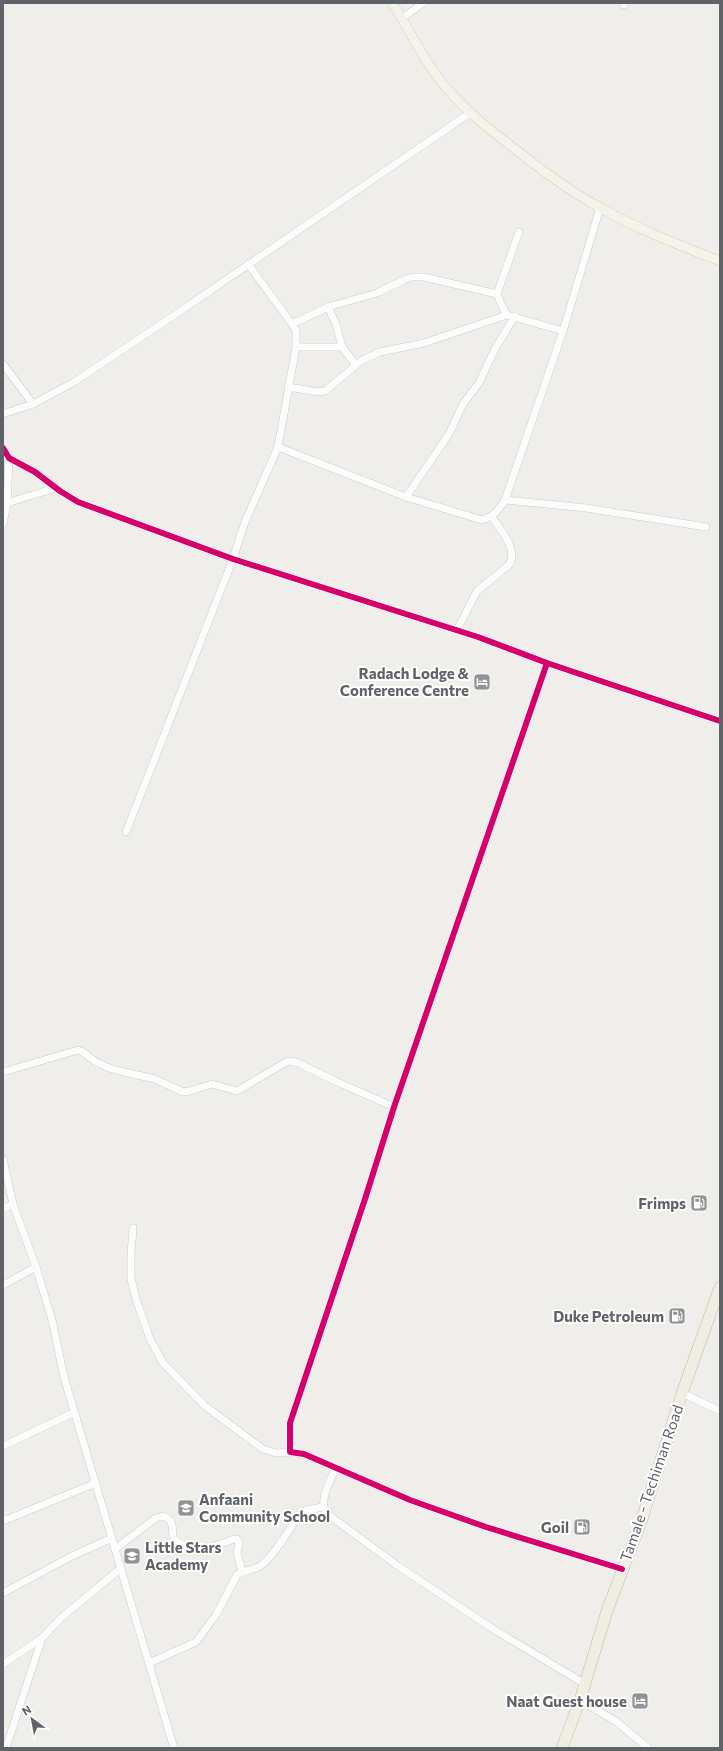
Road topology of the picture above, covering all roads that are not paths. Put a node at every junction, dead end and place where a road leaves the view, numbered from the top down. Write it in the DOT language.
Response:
graph roads {
  1 [pos="392,3"];
  2 [pos="423,3"];
  3 [pos="401,19"];
  4 [pos="470,113"];
  5 [pos="600,208"];
  6 [pos="519,232"];
  7 [pos="720,261"];
  8 [pos="248,264"];
  9 [pos="497,294"];
  10 [pos="328,307"];
  11 [pos="507,315"];
  12 [pos="515,316"];
  13 [pos="292,324"];
  14 [pos="564,331"];
  15 [pos="296,347"];
  16 [pos="342,347"];
  17 [pos="3,364"];
  18 [pos="356,365"];
  19 [pos="288,387"];
  20 [pos="32,404"];
  21 [pos="3,414"];
  22 [pos="278,447"];
  23 [pos="3,448"];
  24 [pos="9,458"];
  25 [pos="55,488"];
  26 [pos="406,497"];
  27 [pos="505,500"];
  28 [pos="8,503"];
  29 [pos="492,517"];
  30 [pos="3,524"];
  31 [pos="706,527"];
  32 [pos="233,559"];
  33 [pos="457,630"];
  34 [pos="547,663"];
  35 [pos="720,721"];
  36 [pos="126,832"];
  37 [pos="3,1072"];
  38 [pos="394,1107"];
  39 [pos="3,1159"];
  40 [pos="13,1204"];
  41 [pos="3,1209"];
  42 [pos="133,1228"];
  43 [pos="36,1267"];
  44 [pos="3,1285"];
  45 [pos="720,1287"];
  46 [pos="682,1393"];
  47 [pos="720,1411"];
  48 [pos="75,1412"];
  49 [pos="3,1446"];
  50 [pos="290,1452"];
  51 [pos="335,1469"];
  52 [pos="96,1483"];
  53 [pos="323,1507"];
  54 [pos="3,1521"];
  55 [pos="112,1538"];
  56 [pos="115,1549"];
  57 [pos="121,1568"];
  58 [pos="622,1569"];
  59 [pos="242,1571"];
  60 [pos="3,1593"];
  61 [pos="42,1638"];
  62 [pos="149,1663"];
  63 [pos="3,1664"];
  64 [pos="585,1684"];
  65 [pos="580,1700"];
  66 [pos="6,1748"];
  67 [pos="174,1748"];
  68 [pos="562,1748"];
  69 [pos="648,1748"];
  1 -- 3 [label="main road"];
  2 -- 3 [label="street"];
  3 -- 4 [label="main road"];
  4 -- 5 [label="main road"];
  4 -- 8 [label="street"];
  5 -- 7 [label="main road"];
  5 -- 14 [label="street"];
  6 -- 9 [label="street"];
  8 -- 13 [label="street"];
  8 -- 20 [label="street"];
  9 -- 10 [label="street"];
  9 -- 11 [label="street"];
  10 -- 13 [label="street"];
  10 -- 16 [label="street"];
  11 -- 12 [label="street"];
  11 -- 18 [label="street"];
  12 -- 14 [label="street"];
  12 -- 26 [label="street"];
  13 -- 15 [label="street"];
  14 -- 27 [label="street"];
  15 -- 16 [label="street"];
  15 -- 19 [label="street"];
  16 -- 18 [label="street"];
  17 -- 20 [label="street"];
  18 -- 19 [label="street"];
  19 -- 22 [label="street"];
  20 -- 21 [label="street"];
  22 -- 26 [label="street"];
  22 -- 32 [label="street"];
  23 -- 24 [label="street"];
  24 -- 25 [label="street"];
  24 -- 28 [label="street"];
  25 -- 28 [label="street"];
  25 -- 32 [label="street"];
  26 -- 29 [label="street"];
  27 -- 29 [label="street"];
  27 -- 31 [label="street"];
  28 -- 30 [label="street"];
  29 -- 33 [label="street"];
  32 -- 33 [label="street"];
  32 -- 36 [label="street"];
  33 -- 34 [label="street"];
  34 -- 35 [label="street"];
  34 -- 38 [label="street"];
  37 -- 38 [label="street"];
  38 -- 50 [label="street"];
  39 -- 40 [label="street"];
  40 -- 41 [label="street"];
  40 -- 43 [label="street"];
  42 -- 50 [label="street"];
  43 -- 44 [label="street"];
  43 -- 48 [label="street"];
  45 -- 46 [label="highway, Tamale - Techiman Road"];
  46 -- 47 [label="street"];
  46 -- 58 [label="highway, Tamale - Techiman Road"];
  48 -- 49 [label="street"];
  48 -- 52 [label="street"];
  50 -- 51 [label="street"];
  51 -- 53 [label="street"];
  51 -- 58 [label="street"];
  52 -- 54 [label="street"];
  52 -- 55 [label="street"];
  53 -- 59 [label="street"];
  53 -- 64 [label="street"];
  55 -- 56 [label="street"];
  55 -- 60 [label="street"];
  56 -- 57 [label="street"];
  56 -- 59 [label="street"];
  57 -- 61 [label="street"];
  57 -- 62 [label="street"];
  58 -- 64 [label="highway, Tamale - Techiman Road"];
  59 -- 62 [label="street"];
  61 -- 63 [label="street"];
  61 -- 66 [label="street"];
  62 -- 67 [label="street"];
  64 -- 65 [label="highway, Tamale - Techiman Road"];
  65 -- 68 [label="highway, Tamale - Techiman Road"];
  65 -- 69 [label="street"];
}
